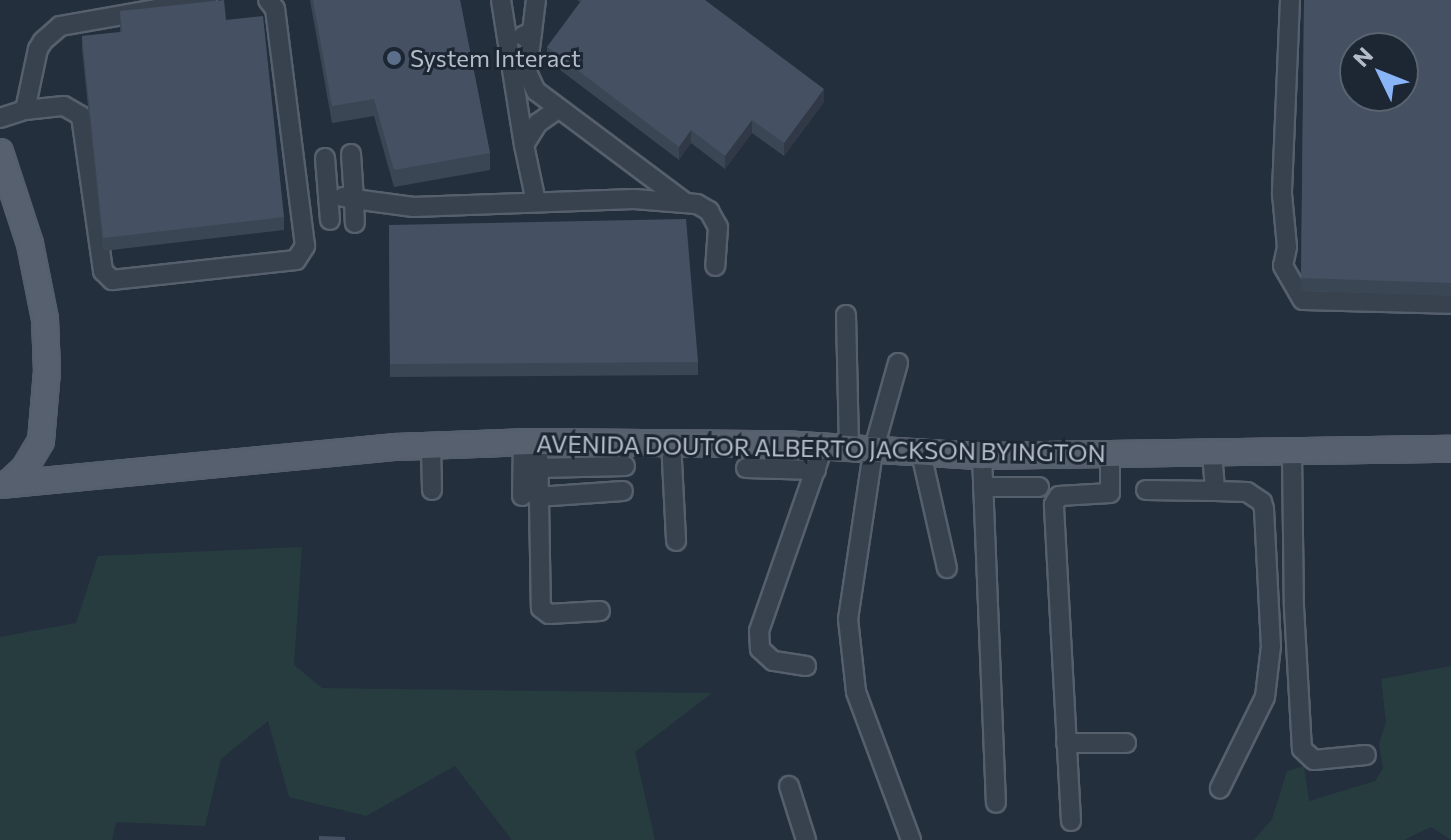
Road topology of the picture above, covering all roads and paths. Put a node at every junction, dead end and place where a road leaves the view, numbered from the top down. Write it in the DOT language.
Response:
graph roads {
  1 [pos="207,0"];
  2 [pos="268,0"];
  3 [pos="501,0"];
  4 [pos="536,0"];
  5 [pos="1290,0"];
  6 [pos="532,32"];
  7 [pos="509,42"];
  8 [pos="558,109"];
  9 [pos="25,110"];
  10 [pos="0,118"];
  11 [pos="524,145"];
  12 [pos="0,152"];
  13 [pos="351,154"];
  14 [pos="325,158"];
  15 [pos="637,168"];
  16 [pos="329,195"];
  17 [pos="354,199"];
  18 [pos="634,199"];
  19 [pos="683,201"];
  20 [pos="536,202"];
  21 [pos="330,220"];
  22 [pos="355,223"];
  23 [pos="715,266"];
  24 [pos="1451,304"];
  25 [pos="846,315"];
  26 [pos="898,363"];
  27 [pos="41,441"];
  28 [pos="671,441"];
  29 [pos="531,442"];
  30 [pos="431,446"];
  31 [pos="1451,449"];
  32 [pos="861,451"];
  33 [pos="1292,452"];
  34 [pos="921,453"];
  35 [pos="1212,454"];
  36 [pos="1110,455"];
  37 [pos="982,456"];
  38 [pos="820,459"];
  39 [pos="625,466"];
  40 [pos="538,468"];
  41 [pos="746,468"];
  42 [pos="82,475"];
  43 [pos="4,485"];
  44 [pos="983,487"];
  45 [pos="1039,487"];
  46 [pos="432,490"];
  47 [pos="1146,490"];
  48 [pos="623,491"];
  49 [pos="1215,491"];
  50 [pos="530,496"];
  51 [pos="676,541"];
  52 [pos="947,568"];
  53 [pos="600,611"];
  54 [pos="806,666"];
  55 [pos="1066,743"];
  56 [pos="1126,743"];
  57 [pos="1366,755"];
  58 [pos="789,786"];
  59 [pos="1220,788"];
  60 [pos="996,803"];
  61 [pos="1071,821"];
  62 [pos="806,840"];
  63 [pos="911,840"];
  1 -- 9 [label="street"];
  2 -- 9 [label="street"];
  3 -- 7 [label="street"];
  4 -- 6 [label="street"];
  5 -- 24 [label="street"];
  6 -- 7 [label="street"];
  6 -- 8 [label="street"];
  7 -- 11 [label="street"];
  8 -- 11 [label="street"];
  8 -- 15 [label="street"];
  9 -- 10 [label="street"];
  11 -- 20 [label="street"];
  12 -- 27 [label="main road"];
  13 -- 17 [label="street"];
  14 -- 16 [label="street"];
  15 -- 18 [label="street"];
  15 -- 19 [label="street"];
  16 -- 17 [label="street"];
  16 -- 21 [label="street"];
  17 -- 20 [label="street"];
  17 -- 22 [label="street"];
  18 -- 19 [label="street"];
  18 -- 20 [label="street"];
  19 -- 23 [label="street"];
  25 -- 32 [label="street"];
  26 -- 32 [label="street"];
  27 -- 42 [label="main road"];
  27 -- 43 [label="main road"];
  28 -- 29 [label="main road, AVENIDA DOUTOR ALBERTO JACKSON BYINGTON"];
  28 -- 38 [label="main road, AVENIDA DOUTOR ALBERTO JACKSON BYINGTON"];
  28 -- 51 [label="street"];
  29 -- 30 [label="main road, AVENIDA DOUTOR ALBERTO JACKSON BYINGTON"];
  29 -- 40 [label="street"];
  29 -- 50 [label="street"];
  30 -- 42 [label="main road, AVENIDA DOUTOR ALBERTO JACKSON BYINGTON"];
  30 -- 46 [label="street"];
  31 -- 33 [label="main road, AVENIDA DOUTOR ALBERTO JACKSON BYINGTON"];
  32 -- 34 [label="main road, AVENIDA DOUTOR ALBERTO JACKSON BYINGTON"];
  32 -- 38 [label="main road, AVENIDA DOUTOR ALBERTO JACKSON BYINGTON"];
  32 -- 63 [label="street"];
  33 -- 35 [label="main road, AVENIDA DOUTOR ALBERTO JACKSON BYINGTON"];
  33 -- 57 [label="street"];
  34 -- 37 [label="main road, AVENIDA DOUTOR ALBERTO JACKSON BYINGTON"];
  34 -- 52 [label="street"];
  35 -- 36 [label="main road, AVENIDA DOUTOR ALBERTO JACKSON BYINGTON"];
  35 -- 49 [label="street"];
  36 -- 37 [label="main road, AVENIDA DOUTOR ALBERTO JACKSON BYINGTON"];
  36 -- 55 [label="street"];
  37 -- 44 [label="street"];
  38 -- 41 [label="street"];
  38 -- 54 [label="street"];
  39 -- 40 [label="street"];
  40 -- 50 [label="street"];
  42 -- 43 [label="main road, AVENIDA DOUTOR ALBERTO JACKSON BYINGTON"];
  44 -- 45 [label="street"];
  44 -- 60 [label="street"];
  47 -- 49 [label="street"];
  48 -- 50 [label="street"];
  49 -- 59 [label="street"];
  50 -- 53 [label="street"];
  55 -- 56 [label="street"];
  55 -- 61 [label="street"];
  58 -- 62 [label="street"];
}
